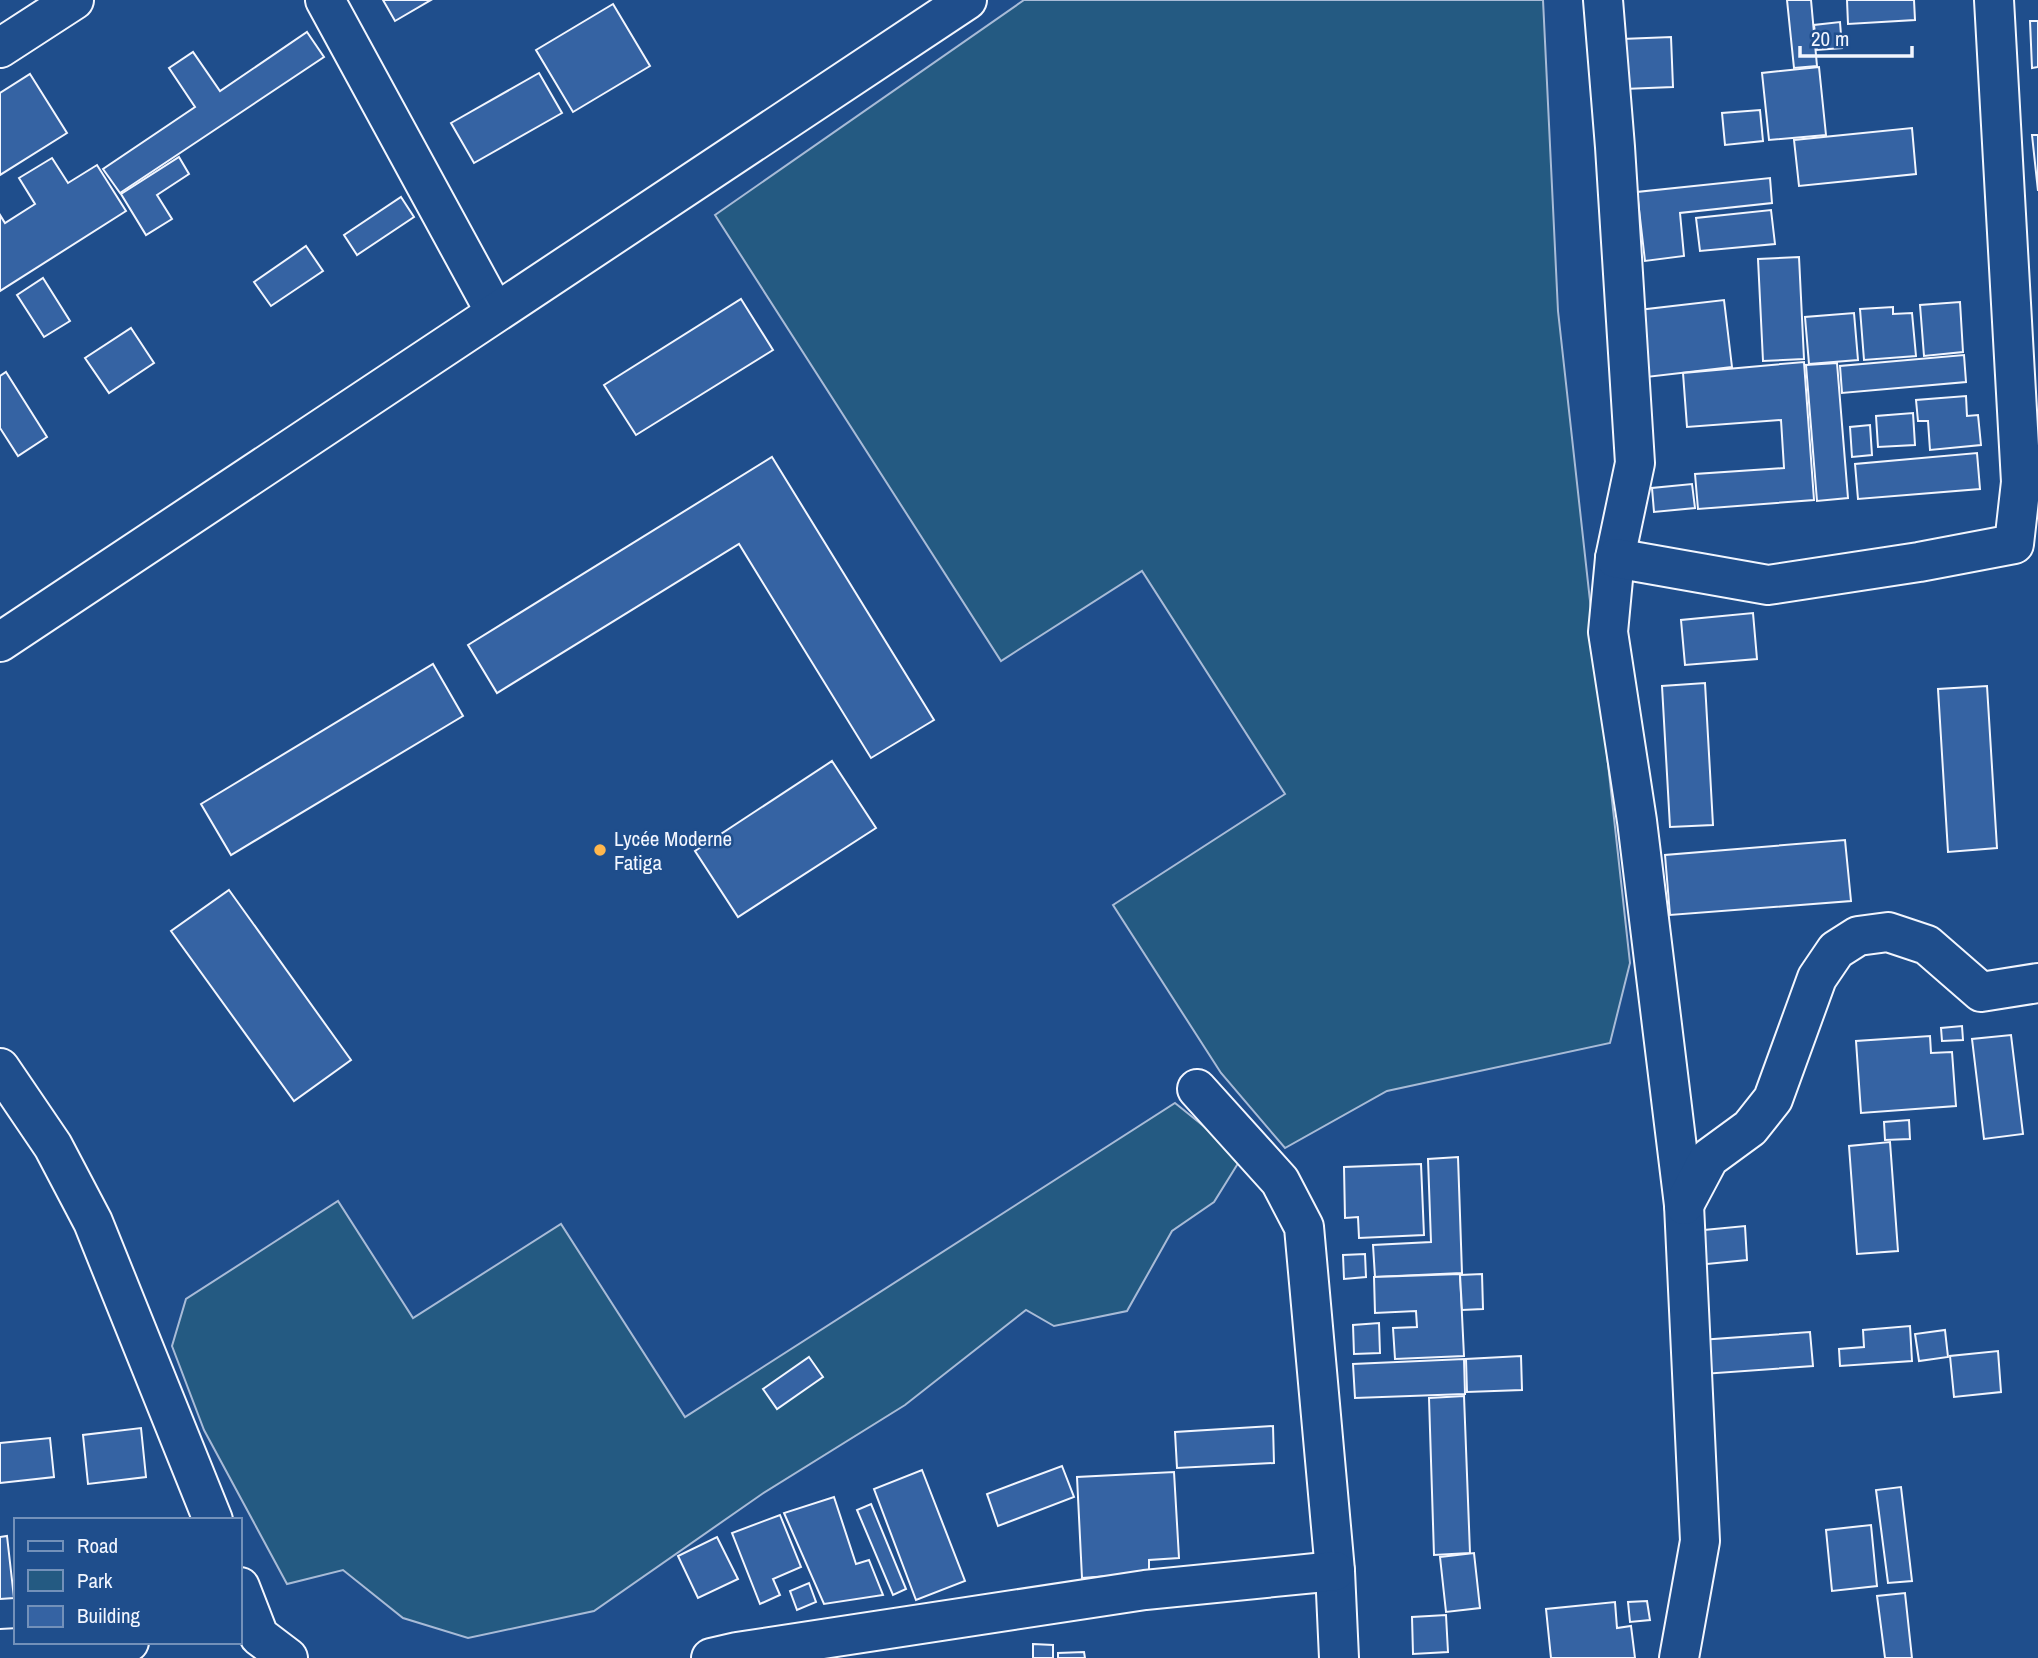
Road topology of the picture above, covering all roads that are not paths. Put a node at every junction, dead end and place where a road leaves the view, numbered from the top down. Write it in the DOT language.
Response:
graph roads {
  1 [pos="74,0"];
  2 [pos="325,0"];
  3 [pos="967,0"];
  4 [pos="1603,0"];
  5 [pos="1994,0"];
  6 [pos="0,48"];
  7 [pos="495,312"];
  8 [pos="1615,558"];
  9 [pos="0,642"];
  10 [pos="2038,983"];
  11 [pos="0,1068"];
  12 [pos="1197,1089"];
  13 [pos="1684,1205"];
  14 [pos="212,1518"];
  15 [pos="1335,1571"];
  16 [pos="242,1592"];
  17 [pos="262,1643"];
  18 [pos="92,1644"];
  19 [pos="0,1649"];
  20 [pos="711,1658"];
  21 [pos="1339,1658"];
  22 [pos="1679,1658"];
  1 -- 6 [label="street"];
  2 -- 7 [label="street"];
  3 -- 7 [label="street"];
  4 -- 8 [label="street"];
  5 -- 8 [label="street"];
  7 -- 9 [label="street"];
  8 -- 13 [label="street"];
  10 -- 13 [label="street"];
  11 -- 14 [label="street"];
  12 -- 15 [label="street"];
  13 -- 22 [label="street"];
  15 -- 20 [label="street"];
  15 -- 21 [label="street"];
  16 -- 17 [label="street"];
  18 -- 19 [label="street"];
}
